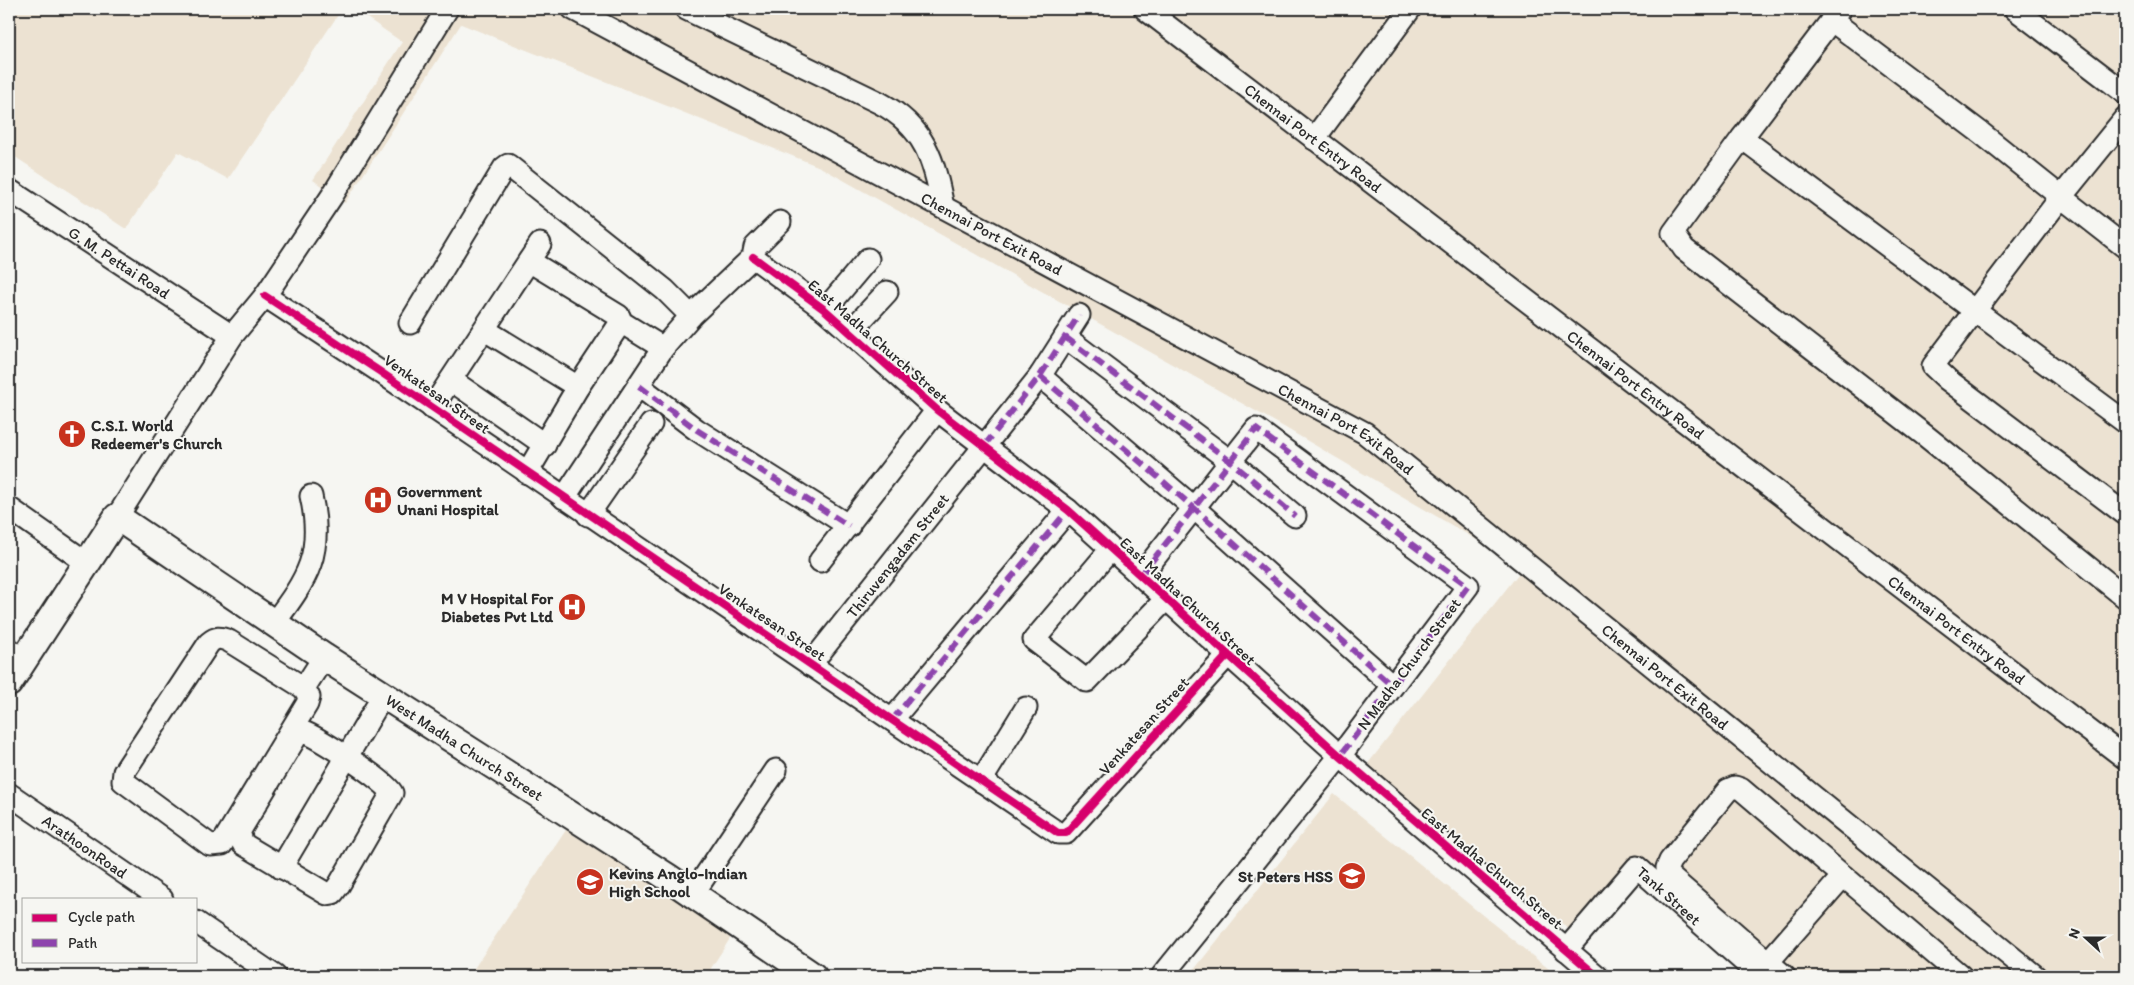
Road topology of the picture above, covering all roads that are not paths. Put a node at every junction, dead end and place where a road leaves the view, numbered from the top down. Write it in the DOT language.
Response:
graph roads {
  1 [pos="447,9"];
  2 [pos="572,9"];
  3 [pos="686,9"];
  4 [pos="1146,9"];
  5 [pos="1410,9"];
  6 [pos="2015,9"];
  7 [pos="1836,14"];
  8 [pos="2125,94"];
  9 [pos="2125,118"];
  10 [pos="1742,138"];
  11 [pos="1314,139"];
  12 [pos="9,190"];
  13 [pos="2061,197"];
  14 [pos="943,207"];
  15 [pos="780,222"];
  16 [pos="2125,247"];
  17 [pos="753,257"];
  18 [pos="868,259"];
  19 [pos="887,292"];
  20 [pos="265,296"];
  21 [pos="825,310"];
  22 [pos="1976,311"];
  23 [pos="1079,315"];
  24 [pos="691,316"];
  25 [pos="621,322"];
  26 [pos="410,324"];
  27 [pos="484,330"];
  28 [pos="850,332"];
  29 [pos="232,336"];
  30 [pos="1065,337"];
  31 [pos="663,348"];
  32 [pos="1040,376"];
  33 [pos="451,380"];
  34 [pos="639,386"];
  35 [pos="578,387"];
  36 [pos="432,408"];
  37 [pos="937,410"];
  38 [pos="2125,422"];
  39 [pos="651,424"];
  40 [pos="545,445"];
  41 [pos="984,446"];
  42 [pos="1230,461"];
  43 [pos="527,473"];
  44 [pos="312,496"];
  45 [pos="564,498"];
  46 [pos="1193,507"];
  47 [pos="9,508"];
  48 [pos="1068,510"];
  49 [pos="2125,514"];
  50 [pos="588,515"];
  51 [pos="1295,516"];
  52 [pos="117,517"];
  53 [pos="849,526"];
  54 [pos="1111,549"];
  55 [pos="820,562"];
  56 [pos="87,564"];
  57 [pos="1141,575"];
  58 [pos="2125,597"];
  59 [pos="1166,599"];
  60 [pos="274,623"];
  61 [pos="16,655"];
  62 [pos="1227,656"];
  63 [pos="324,657"];
  64 [pos="810,665"];
  65 [pos="9,684"];
  66 [pos="1392,685"];
  67 [pos="304,688"];
  68 [pos="384,694"];
  69 [pos="1026,708"];
  70 [pos="892,720"];
  71 [pos="1340,756"];
  72 [pos="346,757"];
  73 [pos="2125,758"];
  74 [pos="776,770"];
  75 [pos="981,781"];
  76 [pos="9,794"];
  77 [pos="281,868"];
  78 [pos="1843,876"];
  79 [pos="693,894"];
  80 [pos="161,898"];
  81 [pos="198,923"];
  82 [pos="1566,950"];
  83 [pos="1764,969"];
  84 [pos="1952,973"];
  85 [pos="276,976"];
  86 [pos="813,976"];
  87 [pos="1162,976"];
  88 [pos="1597,976"];
  89 [pos="1784,976"];
  90 [pos="2035,976"];
  1 -- 20 [label="street"];
  2 -- 14 [label="street, Chennai Port Exit Road"];
  3 -- 14 [label="street"];
  4 -- 11 [label="street, Chennai Port Entry Road"];
  5 -- 11 [label="street"];
  6 -- 8 [label="street"];
  7 -- 10 [label="street"];
  7 -- 13 [label="street"];
  9 -- 13 [label="street"];
  10 -- 22 [label="street"];
  10 -- 58 [label="street"];
  11 -- 73 [label="street, Chennai Port Entry Road"];
  12 -- 29 [label="street, G. M. Pettai Road"];
  13 -- 16 [label="street"];
  13 -- 22 [label="street"];
  14 -- 90 [label="street, Chennai Port Exit Road"];
  15 -- 17 [label="street"];
  17 -- 21 [label="street, East Madha Church Street"];
  17 -- 24 [label="street"];
  18 -- 21 [label="street, East Madha Church Street"];
  19 -- 28 [label="street"];
  20 -- 29 [label="street"];
  20 -- 36 [label="street, Venkatesan Street"];
  21 -- 28 [label="street, East Madha Church Street"];
  22 -- 38 [label="street"];
  22 -- 49 [label="street"];
  23 -- 30 [label="street, Thiruvengadam Street"];
  24 -- 26 [label="street"];
  24 -- 31 [label="street"];
  25 -- 27 [label="street"];
  25 -- 31 [label="street"];
  25 -- 35 [label="street"];
  27 -- 33 [label="street"];
  27 -- 35 [label="street"];
  28 -- 37 [label="street, East Madha Church Street"];
  29 -- 52 [label="street"];
  30 -- 32 [label="street, Thiruvengadam Street"];
  30 -- 42 [label="street"];
  31 -- 34 [label="street"];
  32 -- 41 [label="street, Thiruvengadam Street"];
  32 -- 46 [label="street"];
  33 -- 36 [label="street"];
  33 -- 40 [label="street"];
  34 -- 45 [label="street"];
  34 -- 53 [label="street"];
  35 -- 40 [label="street"];
  36 -- 43 [label="street, Venkatesan Street"];
  37 -- 41 [label="street, East Madha Church Street"];
  37 -- 53 [label="street"];
  39 -- 50 [label="street"];
  40 -- 43 [label="street"];
  41 -- 48 [label="street, East Madha Church Street"];
  41 -- 64 [label="street, Thiruvengadam Street"];
  42 -- 46 [label="street, N Madha Church Street"];
  42 -- 51 [label="street"];
  42 -- 66 [label="street, N Madha Church Street"];
  43 -- 45 [label="street, Venkatesan Street"];
  44 -- 60 [label="street"];
  45 -- 50 [label="street, Venkatesan Street"];
  46 -- 57 [label="street, N Madha Church Street"];
  46 -- 66 [label="street"];
  47 -- 56 [label="street"];
  48 -- 54 [label="street, East Madha Church Street"];
  48 -- 70 [label="street"];
  50 -- 64 [label="street, Venkatesan Street"];
  52 -- 56 [label="main road"];
  52 -- 60 [label="main road, West Madha Church Street"];
  53 -- 55 [label="street"];
  54 -- 57 [label="street, East Madha Church Street"];
  54 -- 59 [label="street"];
  56 -- 61 [label="main road"];
  57 -- 59 [label="street, East Madha Church Street"];
  59 -- 62 [label="street, East Madha Church Street"];
  60 -- 63 [label="main road, West Madha Church Street"];
  61 -- 65 [label="main road"];
  62 -- 71 [label="street, East Madha Church Street"];
  62 -- 75 [label="street, Venkatesan Street"];
  63 -- 67 [label="street"];
  63 -- 68 [label="main road, West Madha Church Street"];
  64 -- 70 [label="street, Venkatesan Street"];
  66 -- 71 [label="street, N Madha Church Street"];
  67 -- 67 [label="street"];
  68 -- 72 [label="street"];
  68 -- 79 [label="main road, West Madha Church Street"];
  69 -- 75 [label="street"];
  70 -- 75 [label="street, Venkatesan Street"];
  71 -- 82 [label="street, East Madha Church Street"];
  71 -- 87 [label="street, N Madha Church Street"];
  72 -- 77 [label="street"];
  72 -- 77 [label="street"];
  72 -- 77 [label="street"];
  74 -- 79 [label="street"];
  76 -- 80 [label="street, ArathoonRoad"];
  78 -- 83 [label="street"];
  78 -- 83 [label="street"];
  78 -- 84 [label="street"];
  79 -- 86 [label="main road, West Madha Church Street"];
  81 -- 85 [label="street"];
  82 -- 83 [label="street, Tank Street"];
  82 -- 88 [label="street, East Madha Church Street"];
  83 -- 89 [label="street"];
}
